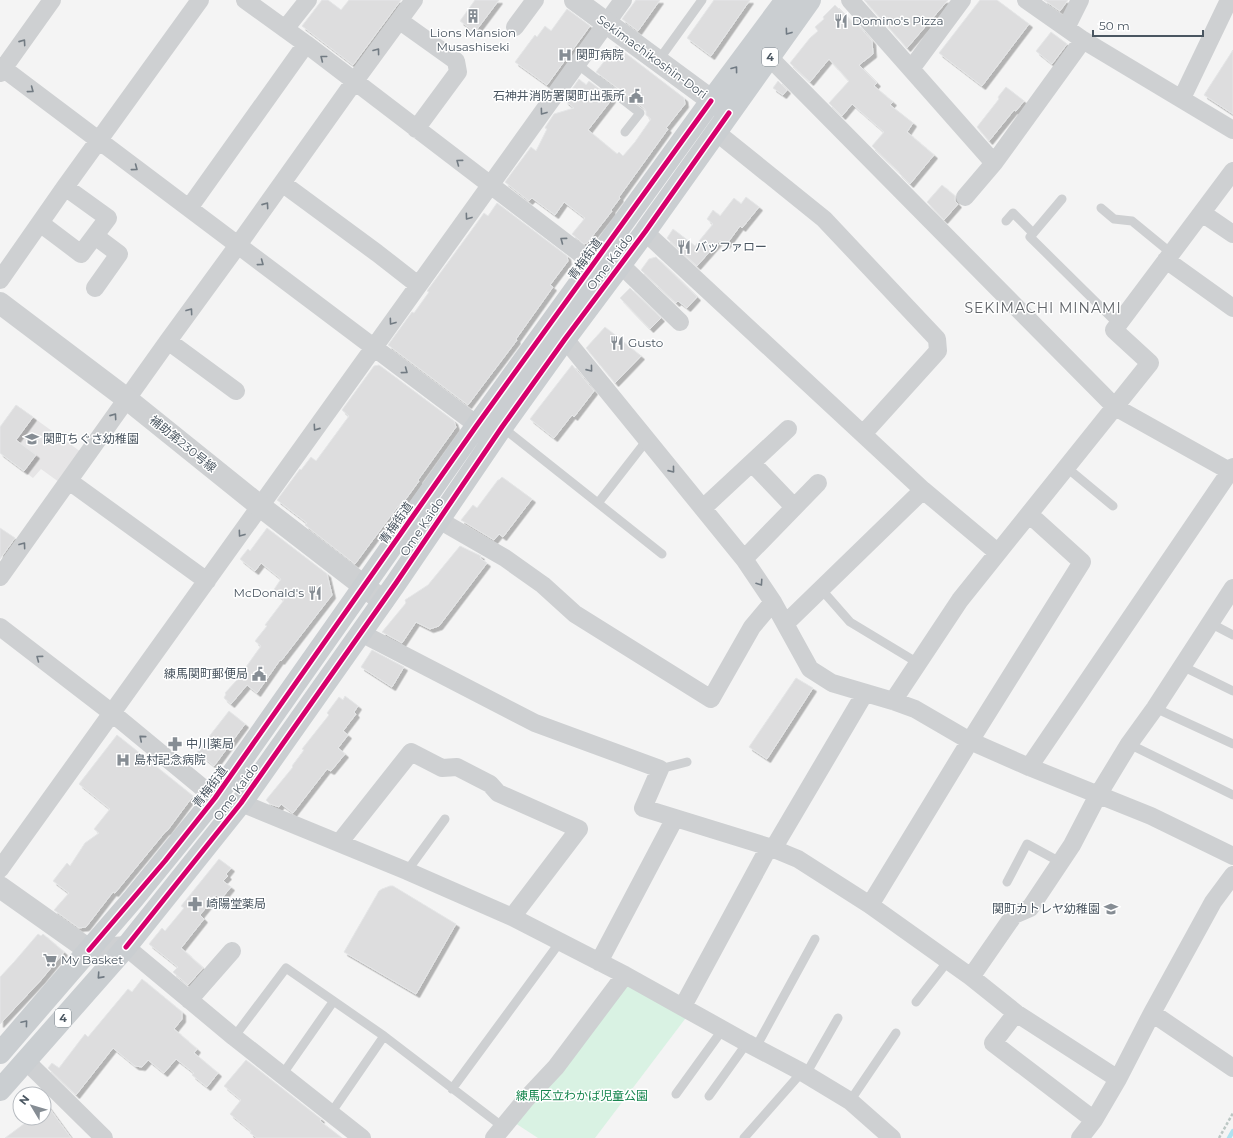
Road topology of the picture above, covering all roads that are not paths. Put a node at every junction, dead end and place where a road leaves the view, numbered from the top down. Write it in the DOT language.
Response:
graph roads {
  1 [pos="52,0"];
  2 [pos="200,0"];
  3 [pos="245,0"];
  4 [pos="308,0"];
  5 [pos="414,0"];
  6 [pos="536,0"];
  7 [pos="575,0"];
  8 [pos="623,0"];
  9 [pos="702,0"];
  10 [pos="786,0"];
  11 [pos="810,0"];
  12 [pos="850,0"];
  13 [pos="962,0"];
  14 [pos="1026,0"];
  15 [pos="1080,0"];
  16 [pos="1229,0"];
  17 [pos="400,21"];
  18 [pos="606,23"];
  19 [pos="515,27"];
  20 [pos="1066,28"];
  21 [pos="285,29"];
  22 [pos="1083,40"];
  23 [pos="306,44"];
  24 [pos="769,57"];
  25 [pos="658,61"];
  26 [pos="577,64"];
  27 [pos="1,69"];
  28 [pos="911,69"];
  29 [pos="354,82"];
  30 [pos="1182,98"];
  31 [pos="711,101"];
  32 [pos="729,113"];
  33 [pos="416,129"];
  34 [pos="1233,130"];
  35 [pos="625,132"];
  36 [pos="716,132"];
  37 [pos="99,140"];
  38 [pos="994,163"];
  39 [pos="1233,171"];
  40 [pos="282,183"];
  41 [pos="490,185"];
  42 [pos="65,187"];
  43 [pos="965,198"];
  44 [pos="1062,199"];
  45 [pos="188,208"];
  46 [pos="1101,208"];
  47 [pos="1202,213"];
  48 [pos="1006,221"];
  49 [pos="40,223"];
  50 [pos="645,232"];
  51 [pos="1033,233"];
  52 [pos="1233,234"];
  53 [pos="95,236"];
  54 [pos="238,245"];
  55 [pos="1169,257"];
  56 [pos="594,264"];
  57 [pos="621,265"];
  58 [pos="0,280"];
  59 [pos="418,285"];
  60 [pos="95,288"];
  61 [pos="0,303"];
  62 [pos="1233,308"];
  63 [pos="680,322"];
  64 [pos="1118,324"];
  65 [pos="565,339"];
  66 [pos="168,341"];
  67 [pos="373,348"];
  68 [pos="236,391"];
  69 [pos="127,399"];
  70 [pos="1115,407"];
  71 [pos="477,425"];
  72 [pos="502,427"];
  73 [pos="788,428"];
  74 [pos="864,434"];
  75 [pos="647,440"];
  76 [pos="752,463"];
  77 [pos="1066,467"];
  78 [pos="1232,470"];
  79 [pos="69,481"];
  80 [pos="818,482"];
  81 [pos="923,490"];
  82 [pos="598,504"];
  83 [pos="260,506"];
  84 [pos="1113,506"];
  85 [pos="794,507"];
  86 [pos="703,508"];
  87 [pos="1029,514"];
  88 [pos="439,520"];
  89 [pos="997,552"];
  90 [pos="662,554"];
  91 [pos="744,559"];
  92 [pos="0,577"];
  93 [pos="207,581"];
  94 [pos="364,587"];
  95 [pos="1233,588"];
  96 [pos="821,589"];
  97 [pos="383,601"];
  98 [pos="773,602"];
  99 [pos="1210,623"];
  100 [pos="785,624"];
  101 [pos="0,627"];
  102 [pos="361,634"];
  103 [pos="1233,635"];
  104 [pos="918,663"];
  105 [pos="1182,666"];
  106 [pos="1233,691"];
  107 [pos="866,693"];
  108 [pos="893,701"];
  109 [pos="1155,708"];
  110 [pos="112,713"];
  111 [pos="970,741"];
  112 [pos="1129,744"];
  113 [pos="1233,744"];
  114 [pos="688,762"];
  115 [pos="1029,767"];
  116 [pos="660,769"];
  117 [pos="1098,795"];
  118 [pos="1233,795"];
  119 [pos="215,798"];
  120 [pos="241,803"];
  121 [pos="675,818"];
  122 [pos="445,819"];
  123 [pos="339,843"];
  124 [pos="771,848"];
  125 [pos="1233,856"];
  126 [pos="1060,862"];
  127 [pos="0,870"];
  128 [pos="407,870"];
  129 [pos="1233,875"];
  130 [pos="1007,882"];
  131 [pos="0,886"];
  132 [pos="870,905"];
  133 [pos="512,917"];
  134 [pos="815,939"];
  135 [pos="560,942"];
  136 [pos="126,947"];
  137 [pos="89,950"];
  138 [pos="232,951"];
  139 [pos="948,961"];
  140 [pos="599,962"];
  141 [pos="625,975"];
  142 [pos="971,977"];
  143 [pos="189,1000"];
  144 [pos="333,1002"];
  145 [pos="916,1002"];
  146 [pos="683,1006"];
  147 [pos="1016,1013"];
  148 [pos="1152,1013"];
  149 [pos="838,1018"];
  150 [pos="723,1029"];
  151 [pos="896,1033"];
  152 [pos="384,1036"];
  153 [pos="234,1037"];
  154 [pos="751,1045"];
  155 [pos="0,1053"];
  156 [pos="25,1060"];
  157 [pos="1233,1068"];
  158 [pos="804,1073"];
  159 [pos="282,1075"];
  160 [pos="1118,1079"];
  161 [pos="452,1089"];
  162 [pos="0,1090"];
  163 [pos="676,1094"];
  164 [pos="709,1096"];
  165 [pos="850,1101"];
  166 [pos="331,1113"];
  167 [pos="1094,1120"];
  168 [pos="499,1132"];
  169 [pos="104,1138"];
  170 [pos="362,1138"];
  171 [pos="744,1138"];
  172 [pos="892,1138"];
  173 [pos="1080,1138"];
  27 -- 1 [label="street, one-way"];
  2 -- 37 [label="street"];
  3 -- 21 [label="street"];
  4 -- 21 [label="street"];
  5 -- 17 [label="street"];
  6 -- 19 [label="street"];
  7 -- 18 [label="street, Sekimachikoshin-Dori"];
  8 -- 18 [label="street"];
  9 -- 25 [label="lane"];
  31 -- 10 [label="main road, 4, one-way"];
  11 -- 24 [label="main road, Ome Kaido / 4, one-way"];
  12 -- 28 [label="street"];
  13 -- 28 [label="street"];
  14 -- 20 [label="street"];
  15 -- 20 [label="street"];
  16 -- 30 [label="street"];
  29 -- 17 [label="street, one-way"];
  17 -- 33 [label="street"];
  18 -- 25 [label="street, Sekimachikoshin-Dori"];
  18 -- 26 [label="street"];
  20 -- 22 [label="street"];
  21 -- 23 [label="street"];
  22 -- 30 [label="street"];
  22 -- 38 [label="street"];
  29 -- 23 [label="street, one-way"];
  23 -- 45 [label="street"];
  24 -- 32 [label="main road, Ome Kaido / 4"];
  24 -- 70 [label="street"];
  25 -- 31 [label="street, Sekimachikoshin-Dori"];
  26 -- 35 [label="lane"];
  26 -- 41 [label="street, one-way"];
  27 -- 37 [label="street, one-way"];
  28 -- 38 [label="street"];
  29 -- 33 [label="street"];
  29 -- 40 [label="street"];
  30 -- 34 [label="street"];
  31 -- 32 [label="street, Sekimachikoshin-Dori"];
  31 -- 56 [label="main road, 青梅街道 / 4"];
  32 -- 36 [label="main road, Ome Kaido / 4"];
  41 -- 33 [label="street, one-way"];
  36 -- 50 [label="main road, Ome Kaido / 4"];
  36 -- 74 [label="street"];
  37 -- 42 [label="street"];
  37 -- 45 [label="street, one-way"];
  38 -- 43 [label="street"];
  39 -- 47 [label="street"];
  54 -- 40 [label="street, one-way"];
  40 -- 59 [label="street"];
  56 -- 41 [label="street, one-way"];
  41 -- 59 [label="street, one-way"];
  42 -- 49 [label="street"];
  42 -- 53 [label="street"];
  44 -- 51 [label="lane"];
  45 -- 54 [label="street"];
  46 -- 55 [label="lane"];
  47 -- 52 [label="street"];
  47 -- 55 [label="street"];
  48 -- 51 [label="lane"];
  49 -- 53 [label="street"];
  49 -- 58 [label="street"];
  50 -- 57 [label="main road, Ome Kaido / 4"];
  50 -- 74 [label="street"];
  51 -- 64 [label="lane"];
  53 -- 60 [label="street"];
  66 -- 54 [label="street, one-way"];
  54 -- 67 [label="street, one-way"];
  55 -- 62 [label="street"];
  55 -- 64 [label="street"];
  56 -- 71 [label="main road, 青梅街道 / 4"];
  57 -- 63 [label="street"];
  57 -- 65 [label="main road, Ome Kaido / 4"];
  59 -- 67 [label="street, one-way"];
  61 -- 69 [label="street, 補助第230号線"];
  64 -- 70 [label="street"];
  65 -- 72 [label="main road, Ome Kaido / 4"];
  65 -- 75 [label="street, one-way"];
  66 -- 68 [label="street"];
  66 -- 69 [label="street"];
  67 -- 71 [label="street, one-way"];
  67 -- 83 [label="street, one-way"];
  79 -- 69 [label="street, one-way"];
  69 -- 83 [label="street, 補助第230号線"];
  70 -- 77 [label="street"];
  70 -- 78 [label="street"];
  71 -- 94 [label="main road, 青梅街道 / 4"];
  72 -- 82 [label="lane"];
  72 -- 88 [label="main road, Ome Kaido / 4"];
  73 -- 76 [label="street"];
  74 -- 81 [label="street"];
  75 -- 82 [label="lane"];
  75 -- 86 [label="street, one-way"];
  76 -- 85 [label="street"];
  76 -- 86 [label="street"];
  77 -- 84 [label="lane"];
  77 -- 87 [label="street"];
  78 -- 115 [label="street"];
  92 -- 79 [label="street, one-way"];
  79 -- 93 [label="street"];
  80 -- 85 [label="street"];
  81 -- 89 [label="street"];
  81 -- 96 [label="street"];
  82 -- 90 [label="lane"];
  83 -- 93 [label="street, one-way"];
  83 -- 94 [label="street, 補助第230号線"];
  85 -- 91 [label="street"];
  86 -- 91 [label="street"];
  87 -- 89 [label="street"];
  87 -- 111 [label="street"];
  88 -- 97 [label="main road, Ome Kaido / 4"];
  88 -- 98 [label="street"];
  89 -- 104 [label="street"];
  91 -- 98 [label="street, one-way"];
  93 -- 110 [label="street"];
  94 -- 97 [label="street, 補助第230号線"];
  94 -- 119 [label="main road, 青梅街道 / 4"];
  95 -- 99 [label="street"];
  96 -- 100 [label="street"];
  96 -- 104 [label="lane"];
  97 -- 102 [label="main road, Ome Kaido / 4"];
  98 -- 100 [label="street"];
  99 -- 103 [label="lane"];
  99 -- 105 [label="street"];
  100 -- 107 [label="street"];
  110 -- 101 [label="street, one-way"];
  102 -- 116 [label="street"];
  102 -- 120 [label="main road, Ome Kaido / 4"];
  104 -- 108 [label="street"];
  105 -- 106 [label="lane"];
  105 -- 109 [label="street"];
  107 -- 108 [label="street"];
  107 -- 124 [label="street"];
  108 -- 111 [label="street"];
  109 -- 112 [label="street"];
  109 -- 113 [label="lane"];
  119 -- 110 [label="street, one-way"];
  110 -- 127 [label="street"];
  111 -- 115 [label="street"];
  111 -- 132 [label="street"];
  112 -- 117 [label="street"];
  112 -- 118 [label="lane"];
  114 -- 116 [label="lane"];
  115 -- 117 [label="street"];
  116 -- 121 [label="street"];
  117 -- 125 [label="street"];
  117 -- 126 [label="street"];
  119 -- 137 [label="main road, 青梅街道 / 4"];
  120 -- 123 [label="street"];
  120 -- 136 [label="main road, Ome Kaido / 4"];
  121 -- 124 [label="street"];
  121 -- 140 [label="street"];
  122 -- 128 [label="lane"];
  123 -- 128 [label="street"];
  123 -- 133 [label="street"];
  124 -- 132 [label="street"];
  124 -- 146 [label="street"];
  126 -- 130 [label="lane"];
  126 -- 142 [label="street"];
  128 -- 133 [label="street"];
  129 -- 148 [label="street"];
  131 -- 137 [label="street"];
  132 -- 139 [label="street"];
  133 -- 135 [label="street"];
  134 -- 154 [label="lane"];
  135 -- 140 [label="street"];
  135 -- 161 [label="lane"];
  136 -- 137 [label="street"];
  136 -- 143 [label="street"];
  136 -- 156 [label="main road, Ome Kaido / 4, one-way"];
  155 -- 137 [label="main road, 青梅街道 / 4, one-way"];
  138 -- 143 [label="street"];
  139 -- 142 [label="street"];
  139 -- 145 [label="lane"];
  140 -- 141 [label="street"];
  141 -- 146 [label="street"];
  141 -- 168 [label="street"];
  142 -- 147 [label="street"];
  143 -- 153 [label="street"];
  144 -- 152 [label="lane"];
  144 -- 153 [label="lane"];
  144 -- 159 [label="lane"];
  146 -- 150 [label="street"];
  147 -- 160 [label="street"];
  147 -- 167 [label="street"];
  148 -- 157 [label="street"];
  148 -- 160 [label="street"];
  149 -- 158 [label="lane"];
  150 -- 154 [label="street"];
  150 -- 163 [label="lane"];
  151 -- 165 [label="lane"];
  152 -- 161 [label="lane"];
  152 -- 166 [label="lane"];
  153 -- 159 [label="street"];
  154 -- 158 [label="street"];
  154 -- 164 [label="lane"];
  156 -- 162 [label="main road, Ome Kaido / 4"];
  156 -- 169 [label="street"];
  158 -- 165 [label="street"];
  158 -- 171 [label="lane"];
  159 -- 166 [label="street"];
  160 -- 167 [label="street"];
  161 -- 168 [label="lane"];
  165 -- 172 [label="street"];
  166 -- 170 [label="street"];
  167 -- 173 [label="street"];
}
